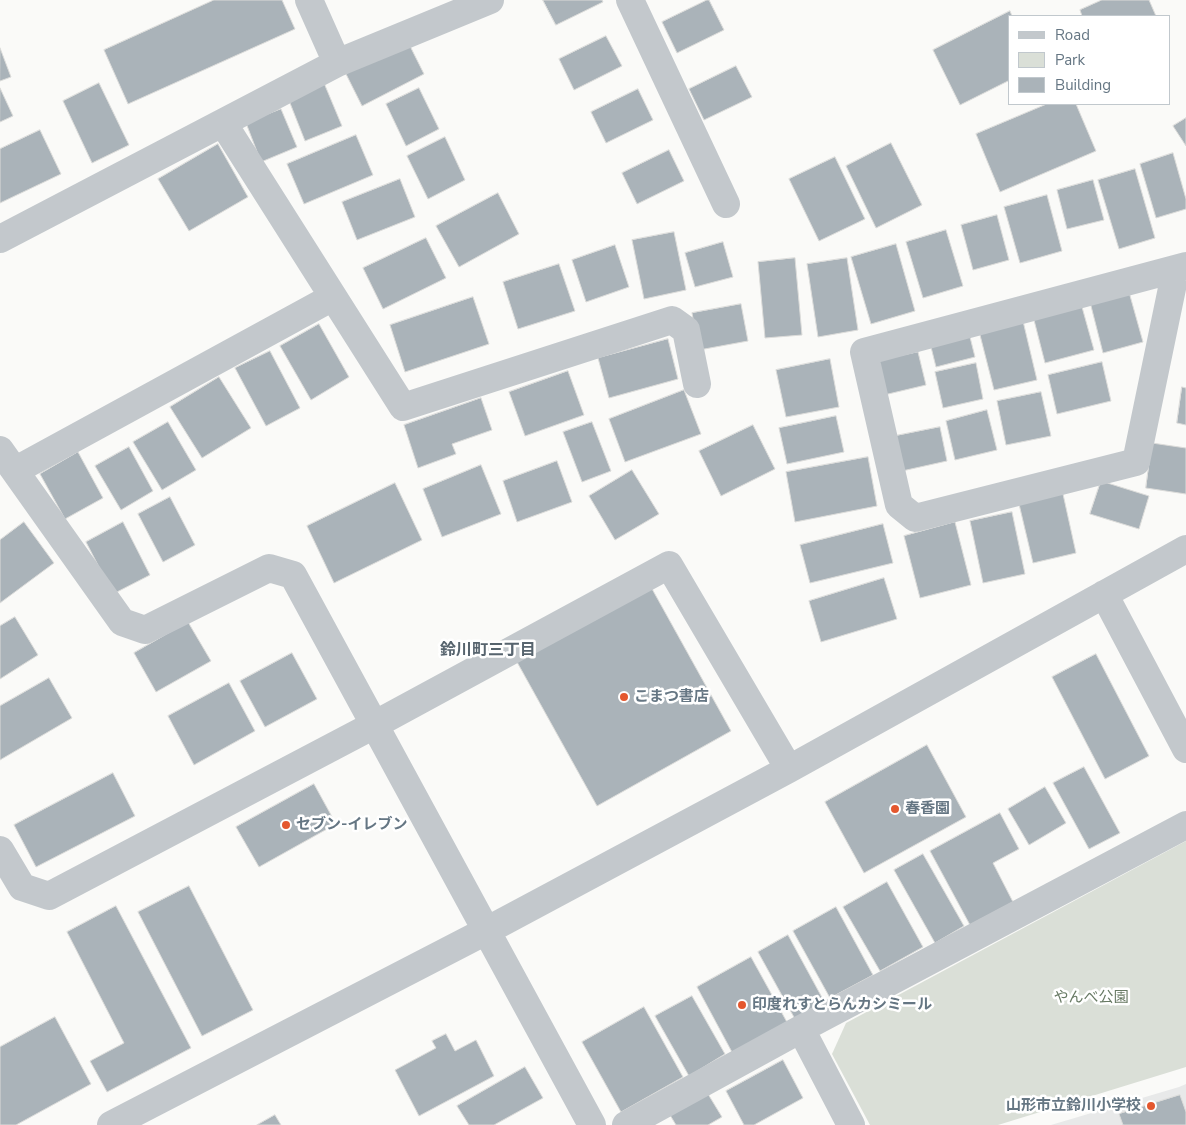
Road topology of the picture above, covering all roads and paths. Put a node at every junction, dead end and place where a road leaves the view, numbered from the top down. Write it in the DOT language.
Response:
graph roads {
  1 [pos="309,0"];
  2 [pos="490,0"];
  3 [pos="630,0"];
  4 [pos="337,63"];
  5 [pos="224,123"];
  6 [pos="726,204"];
  7 [pos="0,239"];
  8 [pos="1181,268"];
  9 [pos="333,297"];
  10 [pos="697,384"];
  11 [pos="8,460"];
  12 [pos="1186,549"];
  13 [pos="1104,594"];
  14 [pos="374,725"];
  15 [pos="1186,749"];
  16 [pos="789,769"];
  17 [pos="1186,825"];
  18 [pos="0,850"];
  19 [pos="486,931"];
  20 [pos="801,1029"];
  21 [pos="111,1125"];
  22 [pos="592,1125"];
  23 [pos="626,1125"];
  24 [pos="852,1125"];
  1 -- 4 [label="street"];
  2 -- 4 [label="street"];
  3 -- 6 [label="street"];
  4 -- 5 [label="street"];
  5 -- 7 [label="street"];
  5 -- 9 [label="street"];
  8 -- 8 [label="street"];
  9 -- 10 [label="street"];
  9 -- 11 [label="street"];
  11 -- 14 [label="street"];
  12 -- 13 [label="street"];
  13 -- 15 [label="street"];
  13 -- 16 [label="street"];
  14 -- 16 [label="street"];
  14 -- 18 [label="street"];
  14 -- 19 [label="street"];
  16 -- 19 [label="street"];
  17 -- 20 [label="street"];
  19 -- 21 [label="street"];
  19 -- 22 [label="street"];
  20 -- 23 [label="street"];
  20 -- 24 [label="street"];
}
